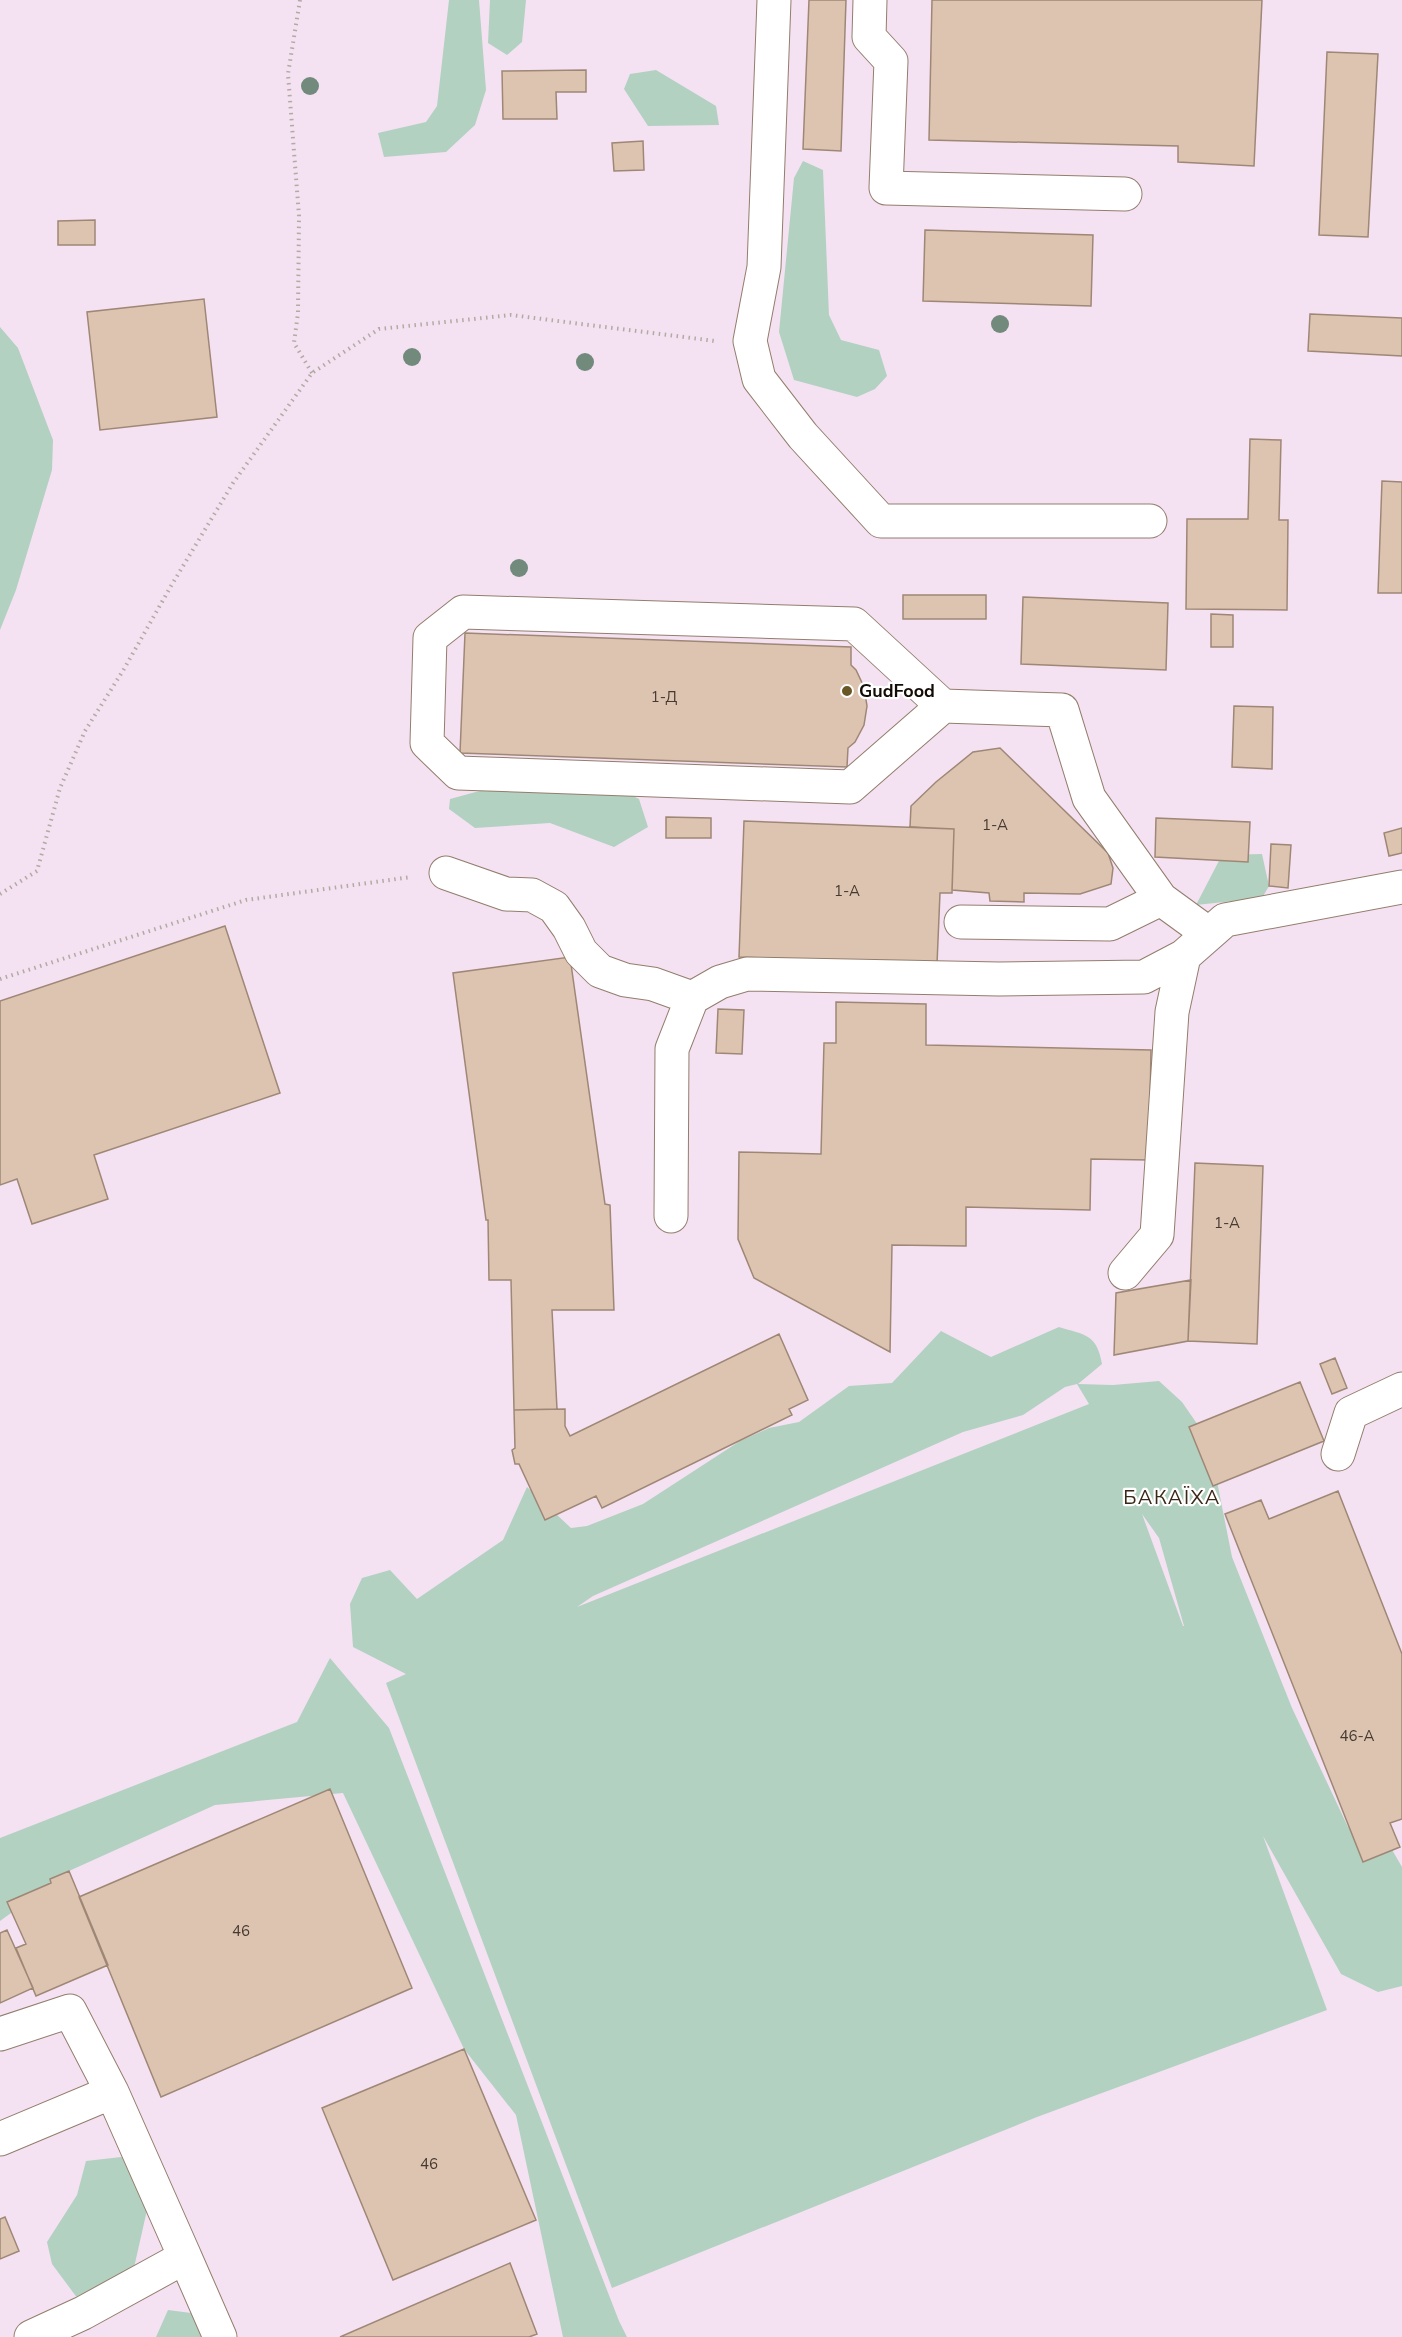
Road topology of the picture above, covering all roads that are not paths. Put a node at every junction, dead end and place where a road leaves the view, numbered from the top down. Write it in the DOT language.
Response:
graph roads {
  1 [pos="774,0"];
  2 [pos="870,0"];
  3 [pos="1125,194"];
  4 [pos="1150,521"];
  5 [pos="943,706"];
  6 [pos="446,873"];
  7 [pos="1402,887"];
  8 [pos="1161,899"];
  9 [pos="961,922"];
  10 [pos="1209,934"];
  11 [pos="1184,956"];
  12 [pos="692,998"];
  13 [pos="671,1216"];
  14 [pos="1125,1273"];
  15 [pos="1402,1389"];
  16 [pos="1338,1454"];
  17 [pos="0,2034"];
  18 [pos="112,2092"];
  19 [pos="0,2139"];
  20 [pos="185,2257"];
  21 [pos="31,2337"];
  22 [pos="220,2337"];
  1 -- 4 [label="lane"];
  2 -- 3 [label="lane"];
  5 -- 5 [label="lane"];
  5 -- 8 [label="lane"];
  6 -- 12 [label="lane"];
  7 -- 10 [label="lane"];
  8 -- 9 [label="lane"];
  8 -- 10 [label="lane"];
  10 -- 11 [label="lane"];
  11 -- 12 [label="lane"];
  11 -- 14 [label="lane"];
  12 -- 13 [label="lane"];
  15 -- 16 [label="lane"];
  17 -- 18 [label="lane"];
  18 -- 19 [label="lane"];
  18 -- 20 [label="lane"];
  20 -- 21 [label="lane"];
  20 -- 22 [label="lane"];
}
